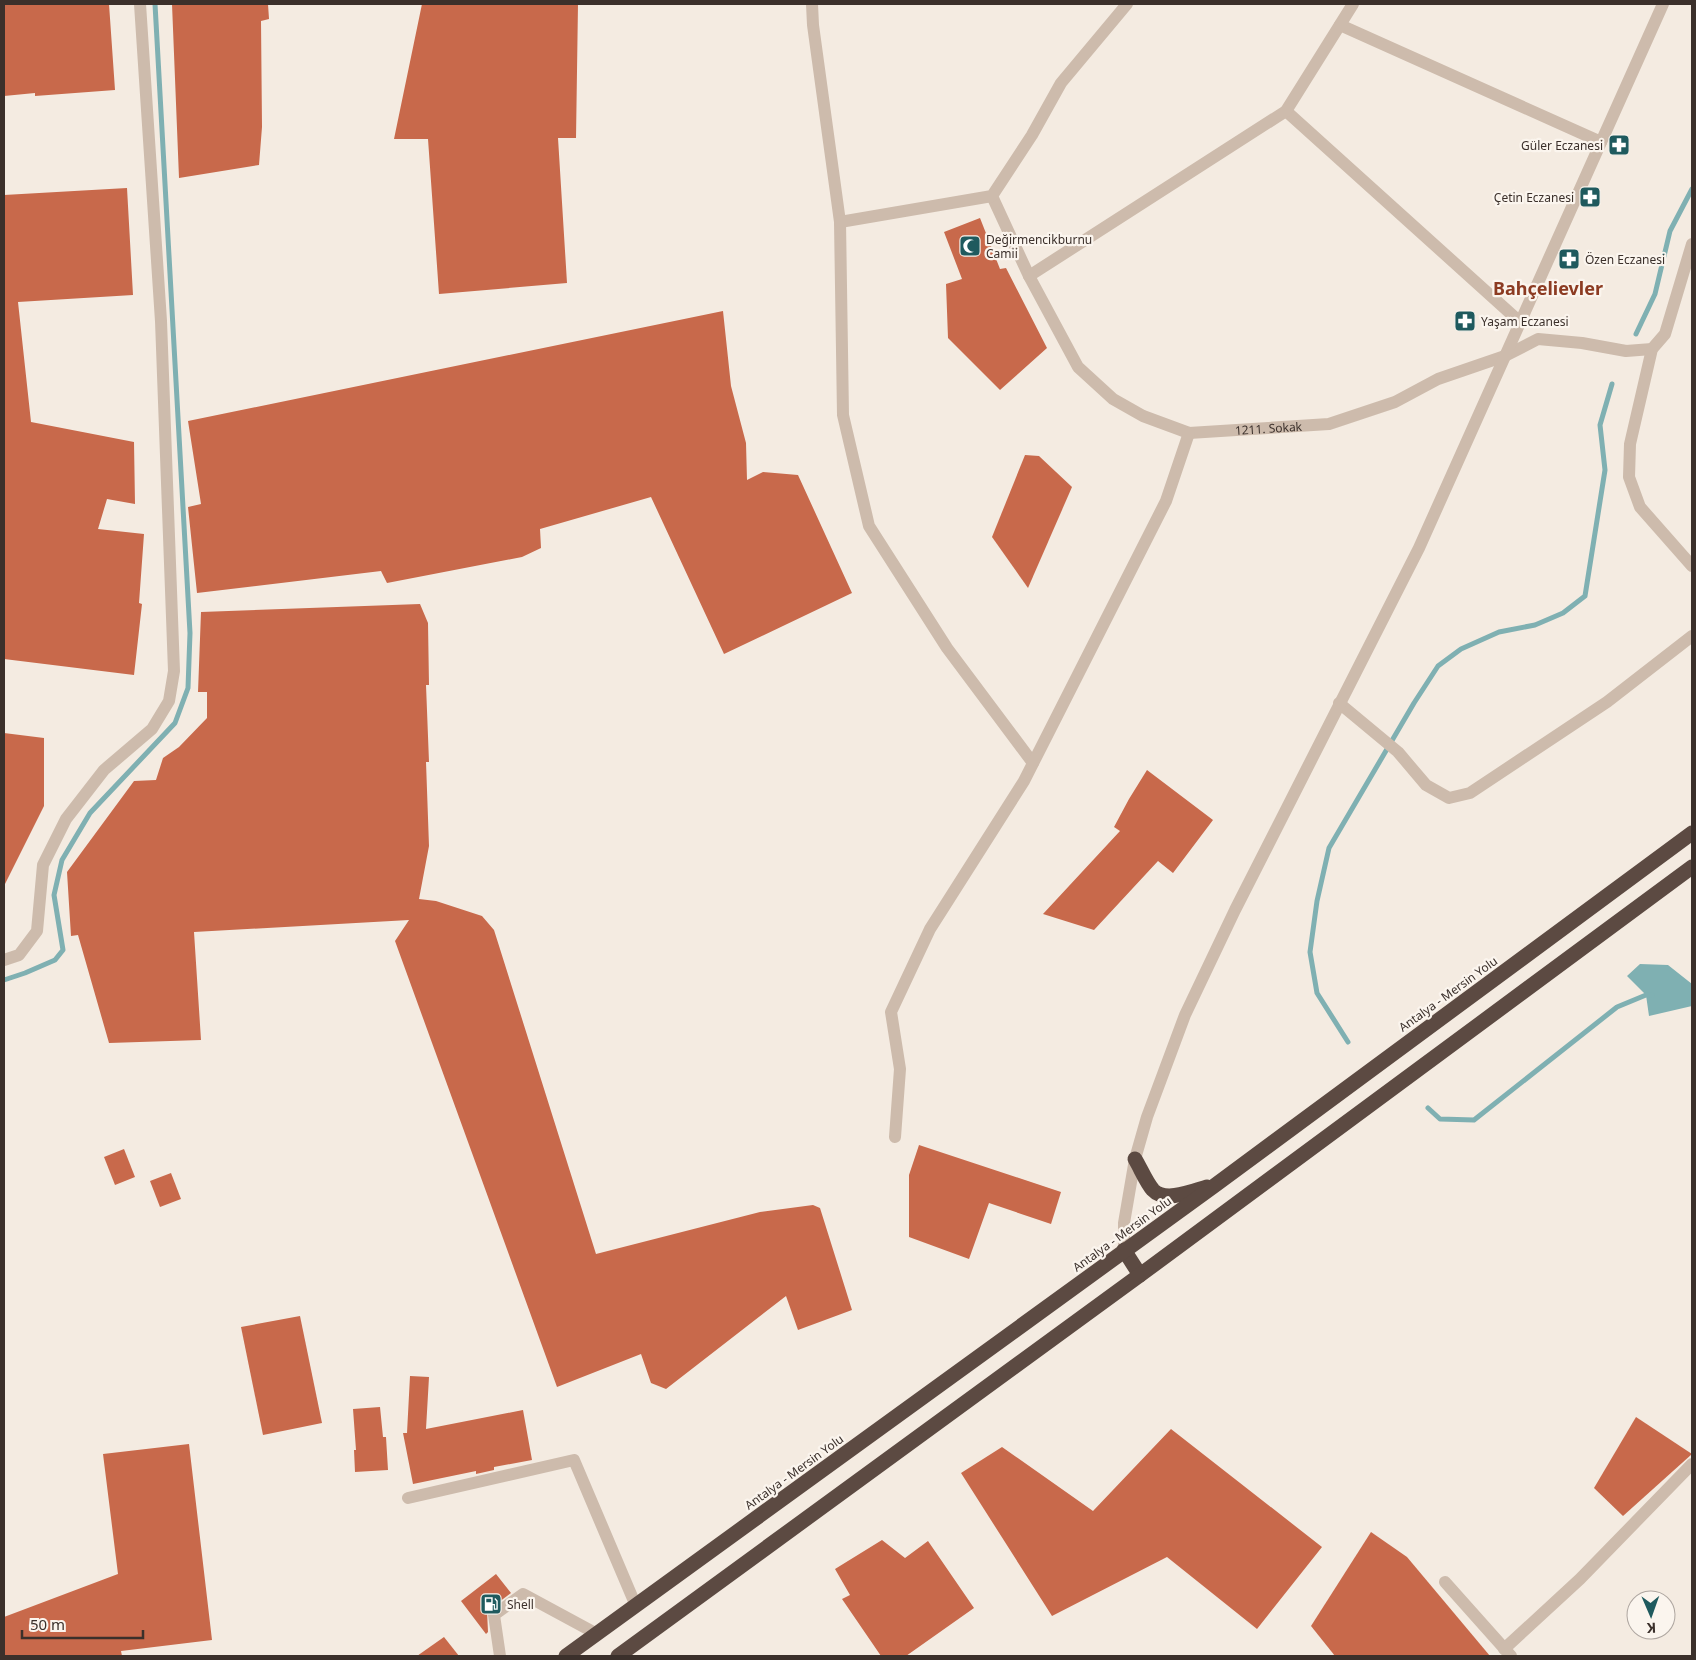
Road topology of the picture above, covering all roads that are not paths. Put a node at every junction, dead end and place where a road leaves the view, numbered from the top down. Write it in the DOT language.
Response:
graph roads {
  1 [pos="140,4"];
  2 [pos="812,4"];
  3 [pos="1127,4"];
  4 [pos="1349,5"];
  5 [pos="1660,5"];
  6 [pos="1340,25"];
  7 [pos="1286,111"];
  8 [pos="1601,142"];
  9 [pos="992,196"];
  10 [pos="840,222"];
  11 [pos="1692,244"];
  12 [pos="1029,276"];
  13 [pos="1520,322"];
  14 [pos="1652,348"];
  15 [pos="1505,356"];
  16 [pos="1189,433"];
  17 [pos="1692,566"];
  18 [pos="1692,636"];
  19 [pos="1339,703"];
  20 [pos="1033,763"];
  21 [pos="1692,833"];
  22 [pos="1692,867"];
  23 [pos="4,960"];
  24 [pos="895,1138"];
  25 [pos="1135,1159"];
  26 [pos="1214,1186"];
  27 [pos="1124,1250"];
  28 [pos="1140,1275"];
  29 [pos="1692,1464"];
  30 [pos="408,1498"];
  31 [pos="1445,1582"];
  32 [pos="636,1606"];
  33 [pos="597,1634"];
  34 [pos="1508,1653"];
  35 [pos="500,1656"];
  36 [pos="566,1656"];
  37 [pos="618,1656"];
  1 -- 23 [label="street"];
  2 -- 10 [label="street"];
  3 -- 9 [label="street"];
  4 -- 6 [label="street"];
  5 -- 8 [label="street"];
  6 -- 7 [label="street"];
  6 -- 8 [label="street"];
  7 -- 12 [label="street"];
  7 -- 13 [label="street"];
  8 -- 13 [label="street"];
  9 -- 10 [label="street"];
  9 -- 12 [label="street, 1211. Sokak"];
  10 -- 20 [label="street"];
  11 -- 14 [label="street"];
  12 -- 16 [label="street, 1211. Sokak"];
  13 -- 15 [label="street"];
  14 -- 15 [label="street, 1211. Sokak"];
  14 -- 17 [label="street"];
  15 -- 16 [label="street, 1211. Sokak"];
  15 -- 19 [label="street"];
  16 -- 20 [label="street"];
  18 -- 19 [label="street"];
  19 -- 25 [label="street"];
  20 -- 24 [label="street"];
  21 -- 26 [label="highway, Antalya - Mersin Yolu"];
  22 -- 28 [label="highway"];
  25 -- 26 [label="highway"];
  25 -- 27 [label="street"];
  26 -- 27 [label="highway, Antalya - Mersin Yolu"];
  27 -- 28 [label="highway"];
  27 -- 32 [label="highway, Antalya - Mersin Yolu"];
  28 -- 37 [label="highway"];
  29 -- 34 [label="street"];
  30 -- 32 [label="street"];
  31 -- 34 [label="street"];
  32 -- 33 [label="highway, Antalya - Mersin Yolu"];
  33 -- 35 [label="street"];
  33 -- 36 [label="highway, Antalya - Mersin Yolu"];
}
